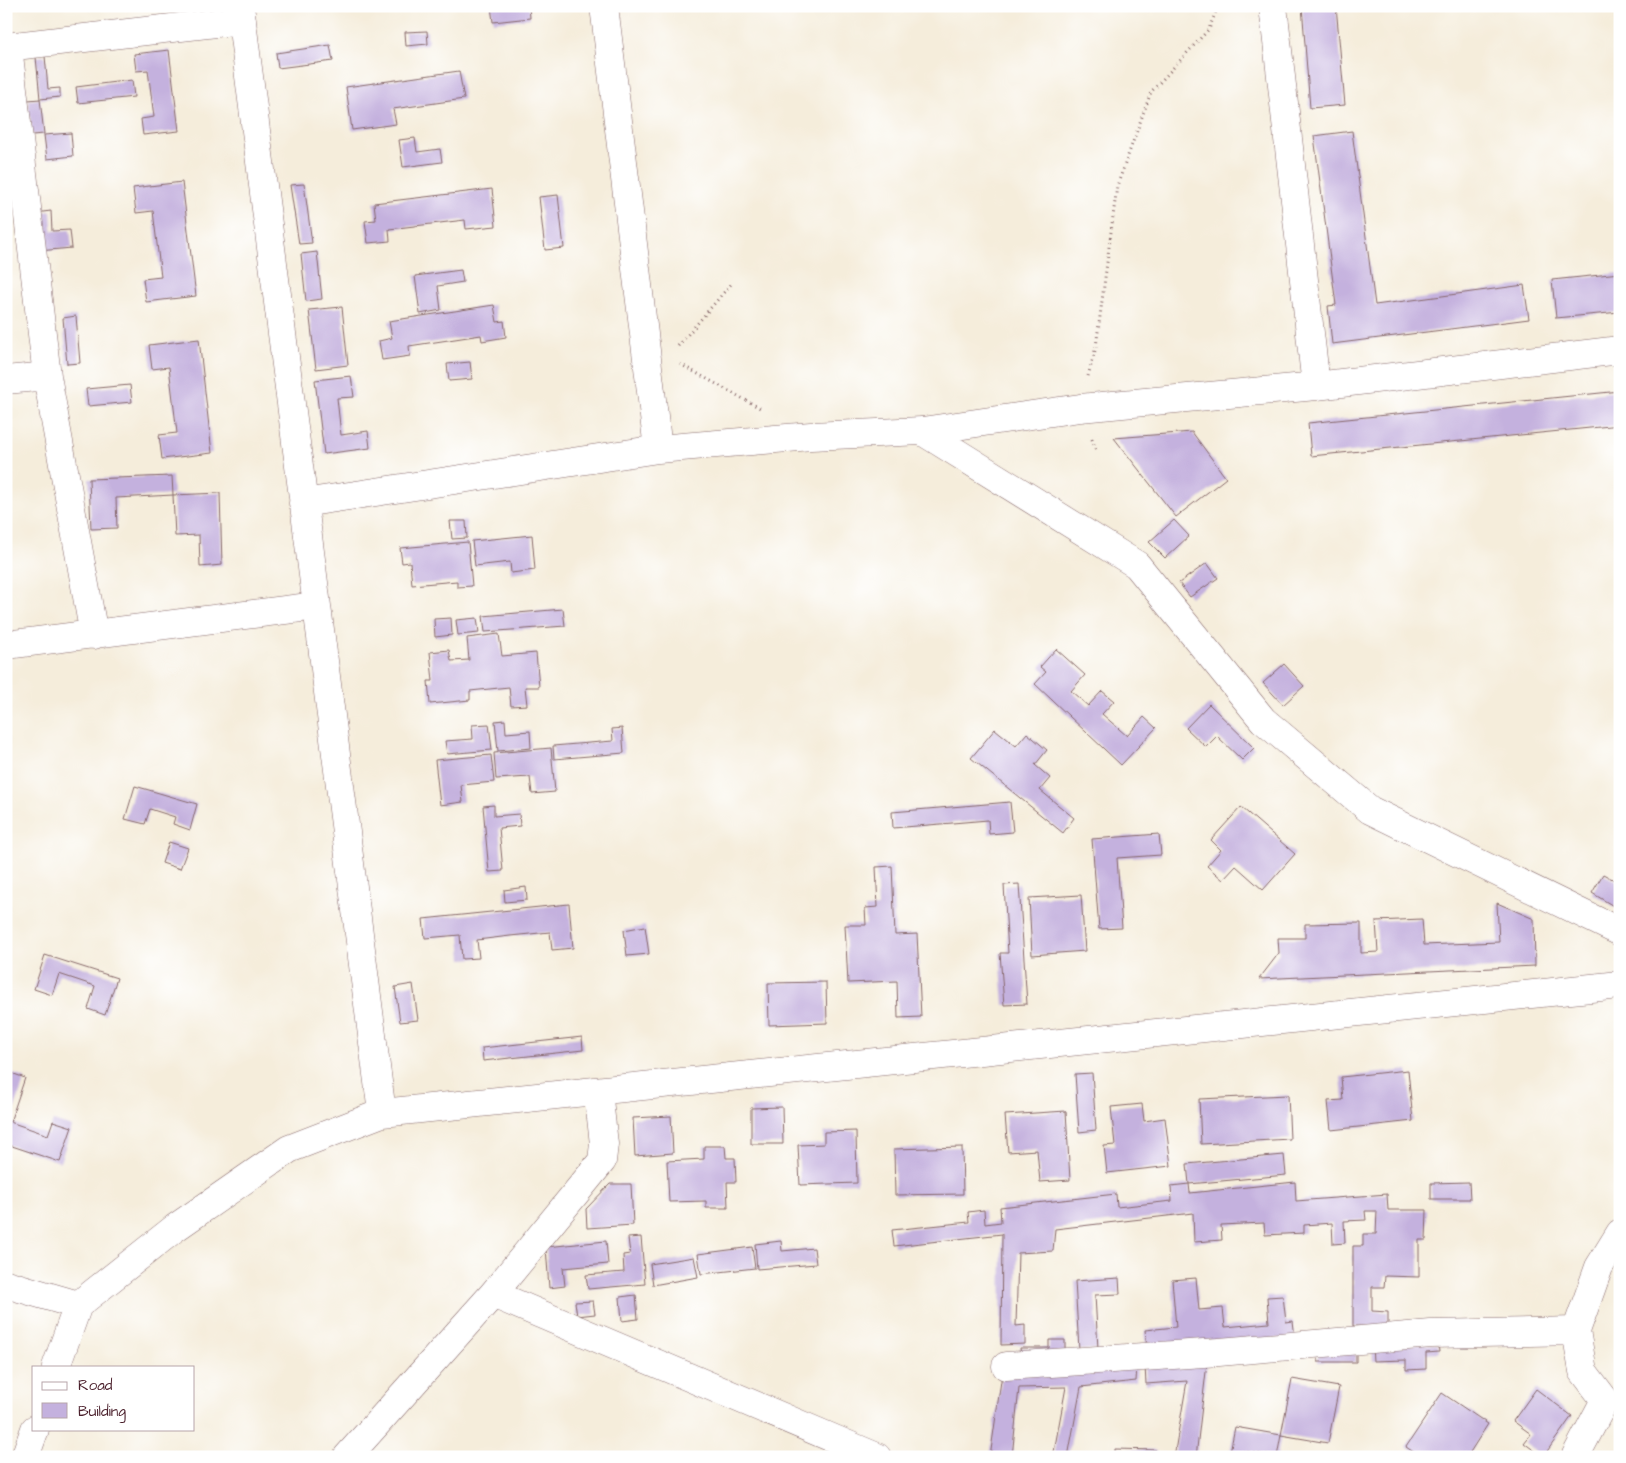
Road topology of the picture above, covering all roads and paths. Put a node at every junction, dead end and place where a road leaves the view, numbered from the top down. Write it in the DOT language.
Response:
graph roads {
  1 [pos="604,6"];
  2 [pos="1218,6"];
  3 [pos="1273,6"];
  4 [pos="241,13"];
  5 [pos="7,47"];
  6 [pos="732,283"];
  7 [pos="674,350"];
  8 [pos="1620,350"];
  9 [pos="676,362"];
  10 [pos="47,376"];
  11 [pos="6,380"];
  12 [pos="1316,386"];
  13 [pos="760,408"];
  14 [pos="1080,408"];
  15 [pos="922,432"];
  16 [pos="658,449"];
  17 [pos="303,503"];
  18 [pos="317,606"];
  19 [pos="94,635"];
  20 [pos="6,645"];
  21 [pos="1620,932"];
  22 [pos="1620,985"];
  23 [pos="598,1091"];
  24 [pos="382,1113"];
  25 [pos="1620,1234"];
  26 [pos="6,1284"];
  27 [pos="494,1294"];
  28 [pos="78,1305"];
  29 [pos="1576,1331"];
  30 [pos="56,1366"];
  31 [pos="1006,1366"];
  32 [pos="35,1430"];
  33 [pos="25,1457"];
  34 [pos="347,1457"];
  35 [pos="877,1457"];
  36 [pos="1575,1457"];
  1 -- 16 [label="street"];
  2 -- 14 [label="path"];
  3 -- 12 [label="street"];
  4 -- 5 [label="street"];
  4 -- 17 [label="street"];
  5 -- 10 [label="street"];
  6 -- 7 [label="path"];
  8 -- 12 [label="street"];
  9 -- 13 [label="path"];
  10 -- 11 [label="street"];
  10 -- 19 [label="street"];
  12 -- 14 [label="street"];
  14 -- 15 [label="street"];
  15 -- 16 [label="street"];
  15 -- 21 [label="street"];
  16 -- 17 [label="street"];
  17 -- 18 [label="street"];
  18 -- 19 [label="street"];
  18 -- 24 [label="street"];
  19 -- 20 [label="street"];
  22 -- 23 [label="street"];
  23 -- 24 [label="street"];
  23 -- 27 [label="street"];
  24 -- 28 [label="street"];
  25 -- 29 [label="street"];
  26 -- 28 [label="street"];
  27 -- 34 [label="street"];
  27 -- 35 [label="street"];
  28 -- 30 [label="street"];
  29 -- 31 [label="street"];
  29 -- 36 [label="street"];
  32 -- 33 [label="street"];
}
